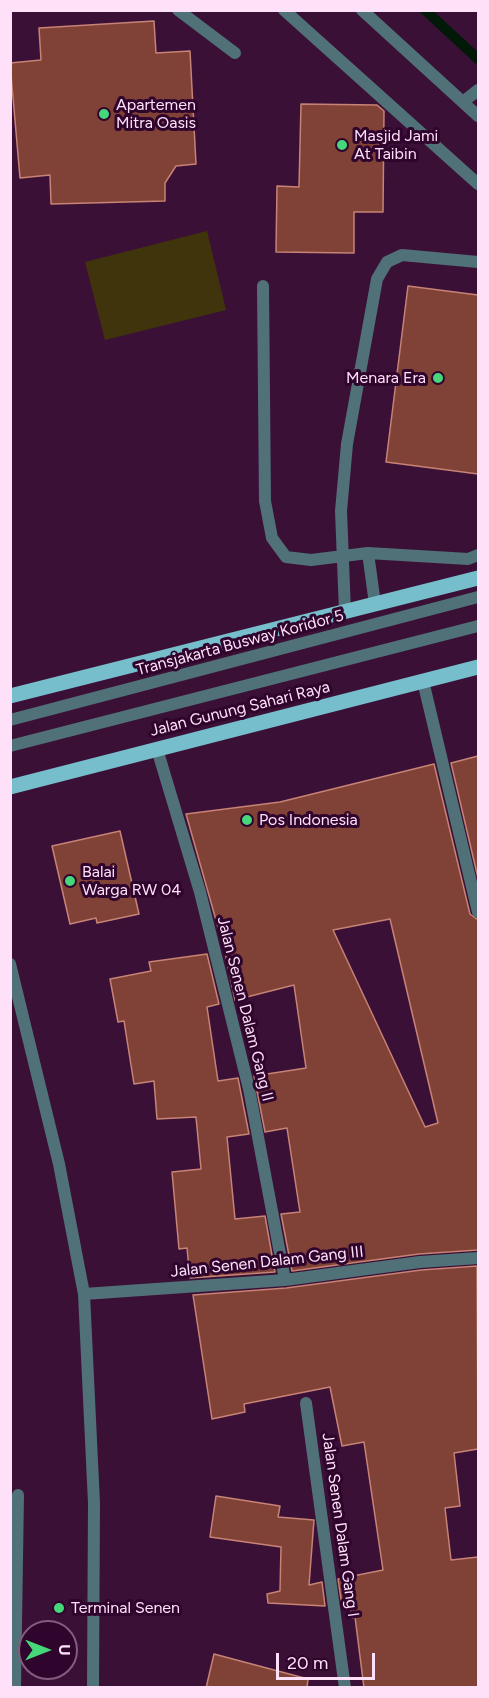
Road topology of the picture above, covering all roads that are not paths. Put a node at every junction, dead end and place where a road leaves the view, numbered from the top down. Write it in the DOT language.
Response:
graph roads {
  1 [pos="178,10"];
  2 [pos="284,10"];
  3 [pos="362,10"];
  4 [pos="235,54"];
  5 [pos="478,90"];
  6 [pos="463,102"];
  7 [pos="478,116"];
  8 [pos="478,184"];
  9 [pos="478,262"];
  10 [pos="263,286"];
  11 [pos="368,553"];
  12 [pos="341,555"];
  13 [pos="478,555"];
  14 [pos="478,578"];
  15 [pos="478,597"];
  16 [pos="375,604"];
  17 [pos="345,612"];
  18 [pos="478,626"];
  19 [pos="478,667"];
  20 [pos="423,681"];
  21 [pos="10,696"];
  22 [pos="10,720"];
  23 [pos="10,746"];
  24 [pos="156,748"];
  25 [pos="10,787"];
  26 [pos="478,912"];
  27 [pos="10,964"];
  28 [pos="478,1258"];
  29 [pos="285,1280"];
  30 [pos="84,1294"];
  31 [pos="306,1403"];
  32 [pos="18,1495"];
  33 [pos="15,1688"];
  34 [pos="93,1688"];
  35 [pos="345,1688"];
  1 -- 4 [label="street"];
  2 -- 8 [label="street"];
  3 -- 6 [label="street"];
  5 -- 6 [label="street"];
  6 -- 7 [label="street"];
  9 -- 12 [label="street"];
  10 -- 12 [label="street"];
  11 -- 12 [label="street"];
  11 -- 13 [label="street"];
  11 -- 16 [label="street"];
  12 -- 17 [label="street"];
  14 -- 16 [label="main road"];
  15 -- 22 [label="street, Transjakarta Busway Koridor 5"];
  16 -- 17 [label="main road"];
  17 -- 21 [label="main road"];
  18 -- 23 [label="street"];
  19 -- 20 [label="main road, Jalan Gunung Sahari Raya"];
  20 -- 24 [label="main road, Jalan Gunung Sahari Raya"];
  20 -- 26 [label="street"];
  24 -- 25 [label="main road, Jalan Gunung Sahari Raya"];
  24 -- 29 [label="street, Jalan Senen Dalam Gang II"];
  27 -- 30 [label="street"];
  28 -- 29 [label="street, Jalan Senen Dalam Gang III"];
  29 -- 30 [label="street, Jalan Senen Dalam Gang III"];
  30 -- 34 [label="street"];
  31 -- 35 [label="street, Jalan Senen Dalam Gang I"];
  32 -- 33 [label="street"];
}
